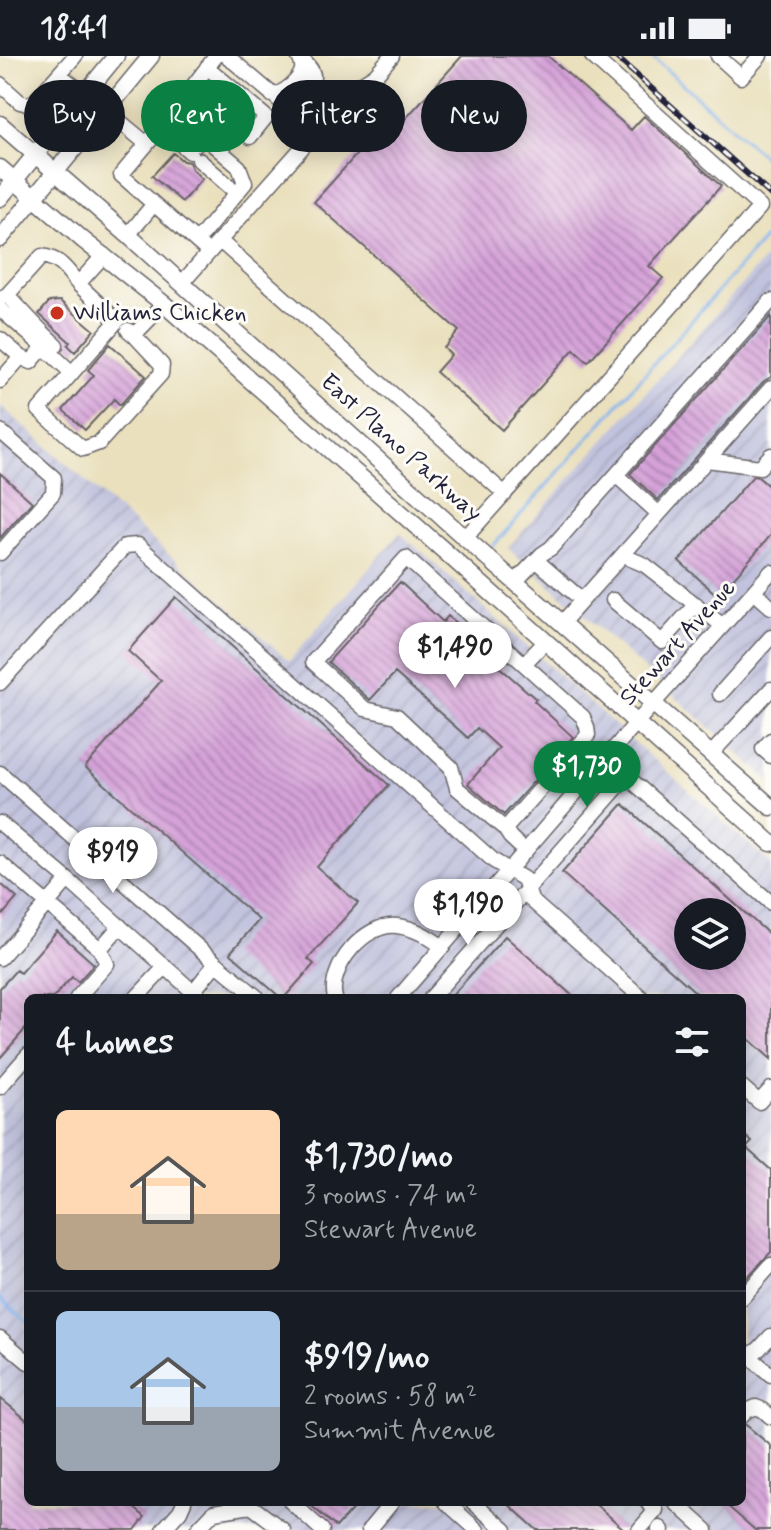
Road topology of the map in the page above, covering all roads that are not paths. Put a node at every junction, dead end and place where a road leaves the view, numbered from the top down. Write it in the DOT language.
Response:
graph roads {
  1 [pos="75,56"];
  2 [pos="116,56"];
  3 [pos="151,56"];
  4 [pos="227,56"];
  5 [pos="299,56"];
  6 [pos="392,56"];
  7 [pos="592,56"];
  8 [pos="718,56"];
  9 [pos="760,56"];
  10 [pos="209,60"];
  11 [pos="59,74"];
  12 [pos="66,80"];
  13 [pos="96,80"];
  14 [pos="197,80"];
  15 [pos="229,80"];
  16 [pos="0,84"];
  17 [pos="125,87"];
  18 [pos="255,106"];
  19 [pos="0,124"];
  20 [pos="125,126"];
  21 [pos="255,131"];
  22 [pos="141,139"];
  23 [pos="141,151"];
  24 [pos="39,152"];
  25 [pos="72,152"];
  26 [pos="195,152"];
  27 [pos="214,152"];
  28 [pos="36,156"];
  29 [pos="0,168"];
  30 [pos="55,173"];
  31 [pos="15,181"];
  32 [pos="239,190"];
  33 [pos="0,198"];
  34 [pos="34,198"];
  35 [pos="154,204"];
  36 [pos="128,235"];
  37 [pos="0,239"];
  38 [pos="197,241"];
  39 [pos="220,241"];
  40 [pos="210,253"];
  41 [pos="104,255"];
  42 [pos="182,283"];
  43 [pos="78,284"];
  44 [pos="2,301"];
  45 [pos="771,301"];
  46 [pos="164,304"];
  47 [pos="117,321"];
  48 [pos="134,335"];
  49 [pos="0,339"];
  50 [pos="47,350"];
  51 [pos="21,357"];
  52 [pos="72,373"];
  53 [pos="0,381"];
  54 [pos="771,388"];
  55 [pos="0,431"];
  56 [pos="771,455"];
  57 [pos="707,460"];
  58 [pos="616,475"];
  59 [pos="505,494"];
  60 [pos="659,514"];
  61 [pos="465,538"];
  62 [pos="0,553"];
  63 [pos="624,553"];
  64 [pos="450,556"];
  65 [pos="536,560"];
  66 [pos="771,572"];
  67 [pos="515,582"];
  68 [pos="754,592"];
  69 [pos="499,600"];
  70 [pos="582,600"];
  71 [pos="613,600"];
  72 [pos="696,604"];
  73 [pos="771,607"];
  74 [pos="562,623"];
  75 [pos="723,626"];
  76 [pos="771,637"];
  77 [pos="545,642"];
  78 [pos="524,664"];
  79 [pos="0,683"];
  80 [pos="771,689"];
  81 [pos="720,694"];
  82 [pos="653,704"];
  83 [pos="637,722"];
  84 [pos="771,740"];
  85 [pos="711,754"];
  86 [pos="771,756"];
  87 [pos="595,771"];
  88 [pos="0,773"];
  89 [pos="616,789"];
  90 [pos="771,807"];
  91 [pos="0,823"];
  92 [pos="505,829"];
  93 [pos="771,843"];
  94 [pos="525,851"];
  95 [pos="0,863"];
  96 [pos="509,870"];
  97 [pos="68,880"];
  98 [pos="527,889"];
  99 [pos="771,903"];
  100 [pos="46,905"];
  101 [pos="120,926"];
  102 [pos="443,947"];
  103 [pos="100,949"];
  104 [pos="0,958"];
  105 [pos="216,963"];
  106 [pos="165,967"];
  107 [pos="81,994"];
  108 [pos="140,994"];
  109 [pos="195,994"];
  110 [pos="197,994"];
  111 [pos="253,994"];
  112 [pos="333,994"];
  113 [pos="402,994"];
  114 [pos="435,994"];
  115 [pos="637,994"];
  116 [pos="24,1060"];
  117 [pos="0,1087"];
  118 [pos="771,1089"];
  119 [pos="746,1091"];
  120 [pos="759,1102"];
  121 [pos="771,1113"];
  122 [pos="771,1265"];
  123 [pos="746,1293"];
  124 [pos="771,1336"];
  125 [pos="0,1338"];
  126 [pos="746,1356"];
  127 [pos="746,1357"];
  128 [pos="24,1359"];
  129 [pos="771,1375"];
  130 [pos="768,1409"];
  131 [pos="746,1412"];
  132 [pos="182,1506"];
  133 [pos="295,1506"];
  134 [pos="389,1506"];
  135 [pos="450,1506"];
  136 [pos="478,1506"];
  137 [pos="652,1506"];
  138 [pos="679,1506"];
  139 [pos="163,1530"];
  140 [pos="197,1530"];
  141 [pos="283,1530"];
  142 [pos="322,1530"];
  143 [pos="369,1530"];
  144 [pos="477,1530"];
  145 [pos="505,1530"];
  146 [pos="639,1530"];
  147 [pos="706,1530"];
  1 -- 11 [label="street"];
  2 -- 13 [label="main road"];
  3 -- 17 [label="main road"];
  4 -- 5 [label="street"];
  6 -- 39 [label="street"];
  7 -- 59 [label="street"];
  8 -- 9 [label="street"];
  10 -- 14 [label="street"];
  10 -- 15 [label="street"];
  11 -- 12 [label="street"];
  11 -- 16 [label="street"];
  18 -- 21 [label="street"];
  19 -- 28 [label="main road, East Plano Parkway"];
  20 -- 22 [label="street"];
  23 -- 35 [label="street"];
  24 -- 28 [label="main road"];
  25 -- 30 [label="main road"];
  26 -- 32 [label="street"];
  27 -- 32 [label="street"];
  28 -- 30 [label="main road, East Plano Parkway"];
  28 -- 31 [label="main road"];
  29 -- 31 [label="main road, East Plano Parkway"];
  30 -- 34 [label="main road"];
  30 -- 36 [label="main road, East Plano Parkway"];
  31 -- 33 [label="main road"];
  31 -- 34 [label="main road, East Plano Parkway"];
  32 -- 38 [label="street"];
  34 -- 37 [label="main road"];
  34 -- 41 [label="main road, East Plano Parkway"];
  35 -- 36 [label="street"];
  35 -- 38 [label="street"];
  36 -- 42 [label="main road, East Plano Parkway"];
  38 -- 40 [label="street"];
  39 -- 40 [label="street"];
  39 -- 59 [label="street"];
  40 -- 42 [label="street"];
  41 -- 43 [label="street"];
  41 -- 46 [label="main road, East Plano Parkway"];
  42 -- 46 [label="main road"];
  42 -- 61 [label="main road, East Plano Parkway"];
  43 -- 44 [label="street"];
  43 -- 47 [label="street"];
  44 -- 50 [label="street"];
  45 -- 58 [label="street"];
  46 -- 48 [label="street"];
  46 -- 64 [label="main road, East Plano Parkway"];
  47 -- 48 [label="street"];
  47 -- 52 [label="street"];
  48 -- 52 [label="street"];
  49 -- 51 [label="street"];
  50 -- 51 [label="street"];
  50 -- 52 [label="street"];
  51 -- 53 [label="street"];
  54 -- 57 [label="street"];
  55 -- 62 [label="street"];
  56 -- 57 [label="street"];
  57 -- 60 [label="street"];
  58 -- 60 [label="street"];
  58 -- 65 [label="street"];
  59 -- 61 [label="street"];
  60 -- 63 [label="street"];
  61 -- 64 [label="main road"];
  61 -- 67 [label="main road, East Plano Parkway"];
  63 -- 70 [label="street"];
  63 -- 72 [label="street"];
  64 -- 69 [label="main road, East Plano Parkway"];
  65 -- 67 [label="street"];
  65 -- 70 [label="street"];
  66 -- 68 [label="street, Stewart Avenue"];
  67 -- 69 [label="main road"];
  67 -- 74 [label="main road, East Plano Parkway"];
  68 -- 73 [label="street"];
  68 -- 75 [label="street, Stewart Avenue"];
  69 -- 77 [label="main road, East Plano Parkway"];
  70 -- 74 [label="street"];
  71 -- 72 [label="street"];
  72 -- 75 [label="street"];
  74 -- 77 [label="main road"];
  74 -- 82 [label="main road, East Plano Parkway"];
  75 -- 82 [label="street, Stewart Avenue"];
  76 -- 81 [label="street"];
  77 -- 78 [label="street"];
  77 -- 83 [label="main road, East Plano Parkway"];
  78 -- 92 [label="street"];
  78 -- 92 [label="street"];
  79 -- 96 [label="street"];
  80 -- 85 [label="street"];
  82 -- 83 [label="street, Stewart Avenue"];
  82 -- 85 [label="main road, East Plano Parkway"];
  83 -- 87 [label="street, Stewart Avenue"];
  83 -- 93 [label="main road, East Plano Parkway"];
  84 -- 86 [label="street"];
  85 -- 90 [label="main road, East Plano Parkway"];
  87 -- 89 [label="street"];
  87 -- 94 [label="street, Stewart Avenue"];
  88 -- 105 [label="street"];
  89 -- 98 [label="street"];
  89 -- 99 [label="street"];
  91 -- 97 [label="street"];
  92 -- 94 [label="street"];
  94 -- 96 [label="street, Stewart Avenue"];
  95 -- 100 [label="street"];
  96 -- 98 [label="street"];
  96 -- 102 [label="street, Stewart Avenue"];
  97 -- 100 [label="street"];
  97 -- 101 [label="street"];
  98 -- 114 [label="street"];
  98 -- 115 [label="street"];
  100 -- 103 [label="street"];
  100 -- 104 [label="street"];
  101 -- 103 [label="street"];
  101 -- 106 [label="street"];
  102 -- 112 [label="street"];
  102 -- 113 [label="street, Stewart Avenue"];
  103 -- 107 [label="street"];
  105 -- 110 [label="street"];
  105 -- 111 [label="street"];
  106 -- 108 [label="street"];
  106 -- 109 [label="street"];
  116 -- 117 [label="street"];
  118 -- 120 [label="street"];
  119 -- 120 [label="street"];
  120 -- 121 [label="street"];
  122 -- 123 [label="street"];
  124 -- 126 [label="street"];
  125 -- 128 [label="street"];
  127 -- 129 [label="street"];
  130 -- 131 [label="street"];
  132 -- 139 [label="street"];
  133 -- 142 [label="street"];
  134 -- 143 [label="street"];
  135 -- 144 [label="street"];
  136 -- 145 [label="street"];
  137 -- 146 [label="street"];
  138 -- 147 [label="street"];
  140 -- 141 [label="street"];
}
